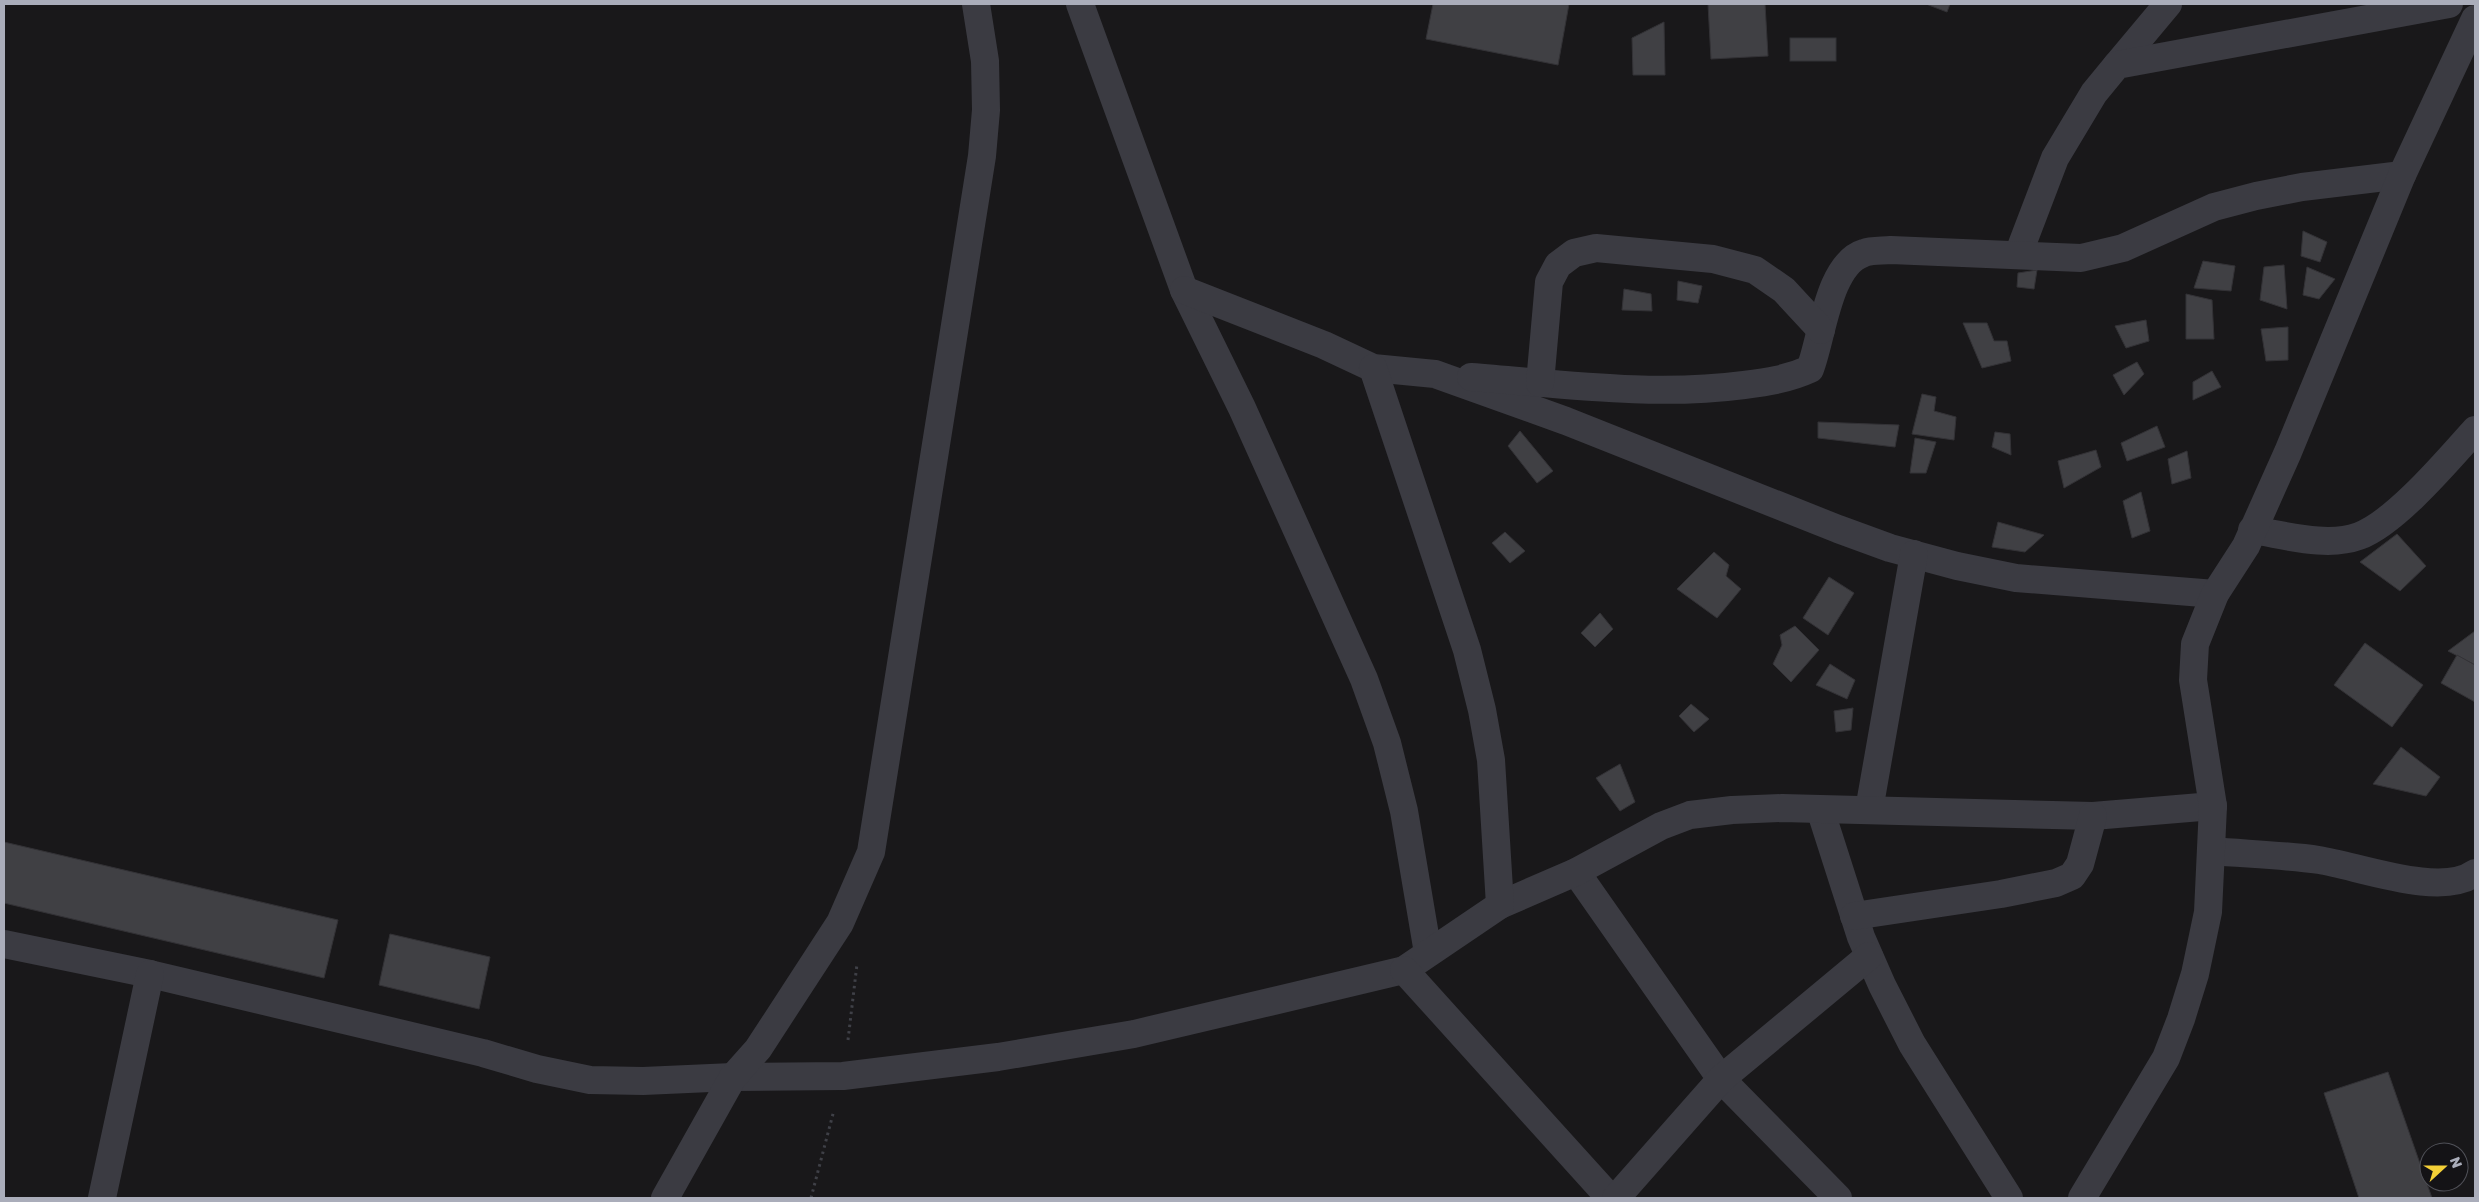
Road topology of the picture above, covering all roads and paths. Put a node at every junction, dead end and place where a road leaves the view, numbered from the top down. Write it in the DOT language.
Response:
graph roads {
  1 [pos="976,4"];
  2 [pos="1080,4"];
  3 [pos="2168,4"];
  4 [pos="2447,4"];
  5 [pos="2475,20"];
  6 [pos="2117,65"];
  7 [pos="2402,175"];
  8 [pos="2018,255"];
  9 [pos="1184,290"];
  10 [pos="1821,330"];
  11 [pos="1373,368"];
  12 [pos="1435,374"];
  13 [pos="1540,383"];
  14 [pos="2475,430"];
  15 [pos="2252,530"];
  16 [pos="1914,554"];
  17 [pos="2215,594"];
  18 [pos="2213,806"];
  19 [pos="1820,809"];
  20 [pos="1869,810"];
  21 [pos="2094,816"];
  22 [pos="2212,851"];
  23 [pos="1576,872"];
  24 [pos="2475,873"];
  25 [pos="1500,906"];
  26 [pos="1854,916"];
  27 [pos="4,944"];
  28 [pos="1428,953"];
  29 [pos="1869,956"];
  30 [pos="858,959"];
  31 [pos="1404,970"];
  32 [pos="150,974"];
  33 [pos="843,1076"];
  34 [pos="733,1077"];
  35 [pos="1721,1078"];
  36 [pos="102,1198"];
  37 [pos="664,1198"];
  38 [pos="811,1198"];
  39 [pos="1610,1198"];
  40 [pos="1616,1198"];
  41 [pos="1838,1198"];
  42 [pos="2009,1198"];
  43 [pos="2082,1198"];
  1 -- 34 [label="street"];
  2 -- 9 [label="street"];
  3 -- 6 [label="street"];
  4 -- 6 [label="street"];
  5 -- 7 [label="street"];
  6 -- 8 [label="street"];
  7 -- 8 [label="street"];
  7 -- 15 [label="street"];
  8 -- 10 [label="street"];
  9 -- 11 [label="street"];
  9 -- 28 [label="street"];
  10 -- 13 [label="street"];
  10 -- 13 [label="street"];
  11 -- 12 [label="street"];
  11 -- 25 [label="street"];
  12 -- 13 [label="street"];
  12 -- 16 [label="street"];
  14 -- 15 [label="street"];
  15 -- 17 [label="street"];
  16 -- 17 [label="street"];
  16 -- 20 [label="street"];
  17 -- 18 [label="street"];
  18 -- 21 [label="street"];
  18 -- 22 [label="street"];
  19 -- 20 [label="street"];
  19 -- 23 [label="street"];
  19 -- 26 [label="street"];
  20 -- 21 [label="street"];
  21 -- 26 [label="street"];
  22 -- 24 [label="street"];
  22 -- 43 [label="street"];
  23 -- 25 [label="street"];
  23 -- 35 [label="street"];
  25 -- 28 [label="street"];
  26 -- 29 [label="street"];
  27 -- 32 [label="street"];
  28 -- 31 [label="street"];
  29 -- 35 [label="street"];
  29 -- 42 [label="street"];
  30 -- 33 [label="path"];
  31 -- 33 [label="street"];
  31 -- 39 [label="street"];
  32 -- 34 [label="street"];
  32 -- 36 [label="street"];
  33 -- 34 [label="street"];
  33 -- 38 [label="path"];
  34 -- 37 [label="street"];
  35 -- 40 [label="street"];
  35 -- 41 [label="street"];
}
